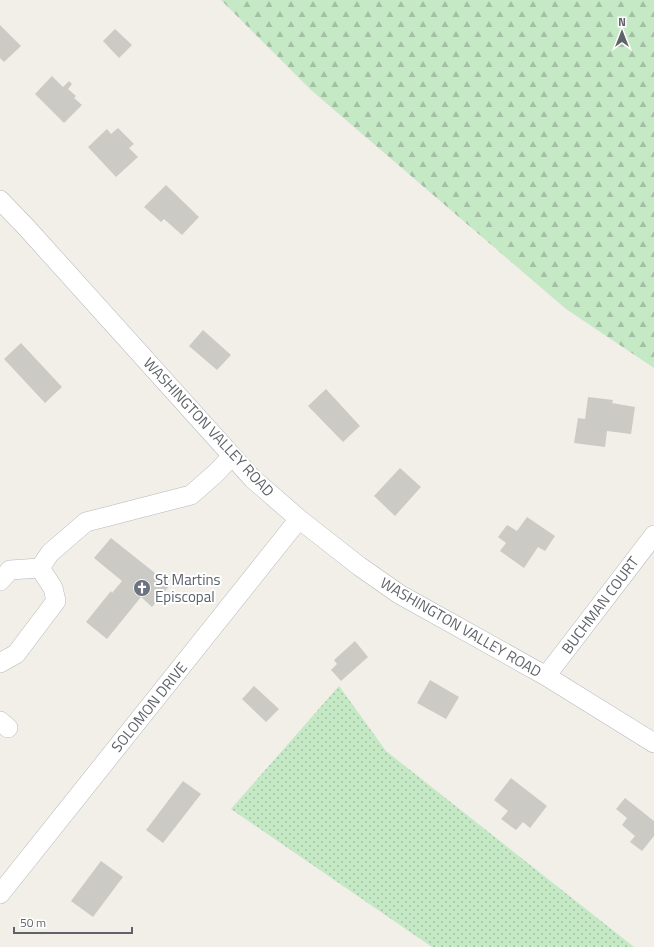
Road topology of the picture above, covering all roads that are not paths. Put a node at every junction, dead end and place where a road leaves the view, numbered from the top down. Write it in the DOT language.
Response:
graph roads {
  1 [pos="0,200"];
  2 [pos="232,456"];
  3 [pos="298,519"];
  4 [pos="654,535"];
  5 [pos="40,568"];
  6 [pos="0,581"];
  7 [pos="0,663"];
  8 [pos="546,676"];
  9 [pos="654,743"];
  10 [pos="0,894"];
  1 -- 2 [label="street, WASHINGTON VALLEY ROAD"];
  2 -- 3 [label="street, WASHINGTON VALLEY ROAD"];
  2 -- 5 [label="street"];
  3 -- 8 [label="street, WASHINGTON VALLEY ROAD"];
  3 -- 10 [label="street, SOLOMON DRIVE"];
  4 -- 8 [label="street, BUCHMAN COURT"];
  5 -- 6 [label="street"];
  5 -- 7 [label="street"];
  8 -- 9 [label="street, WASHINGTON VALLEY ROAD"];
}
